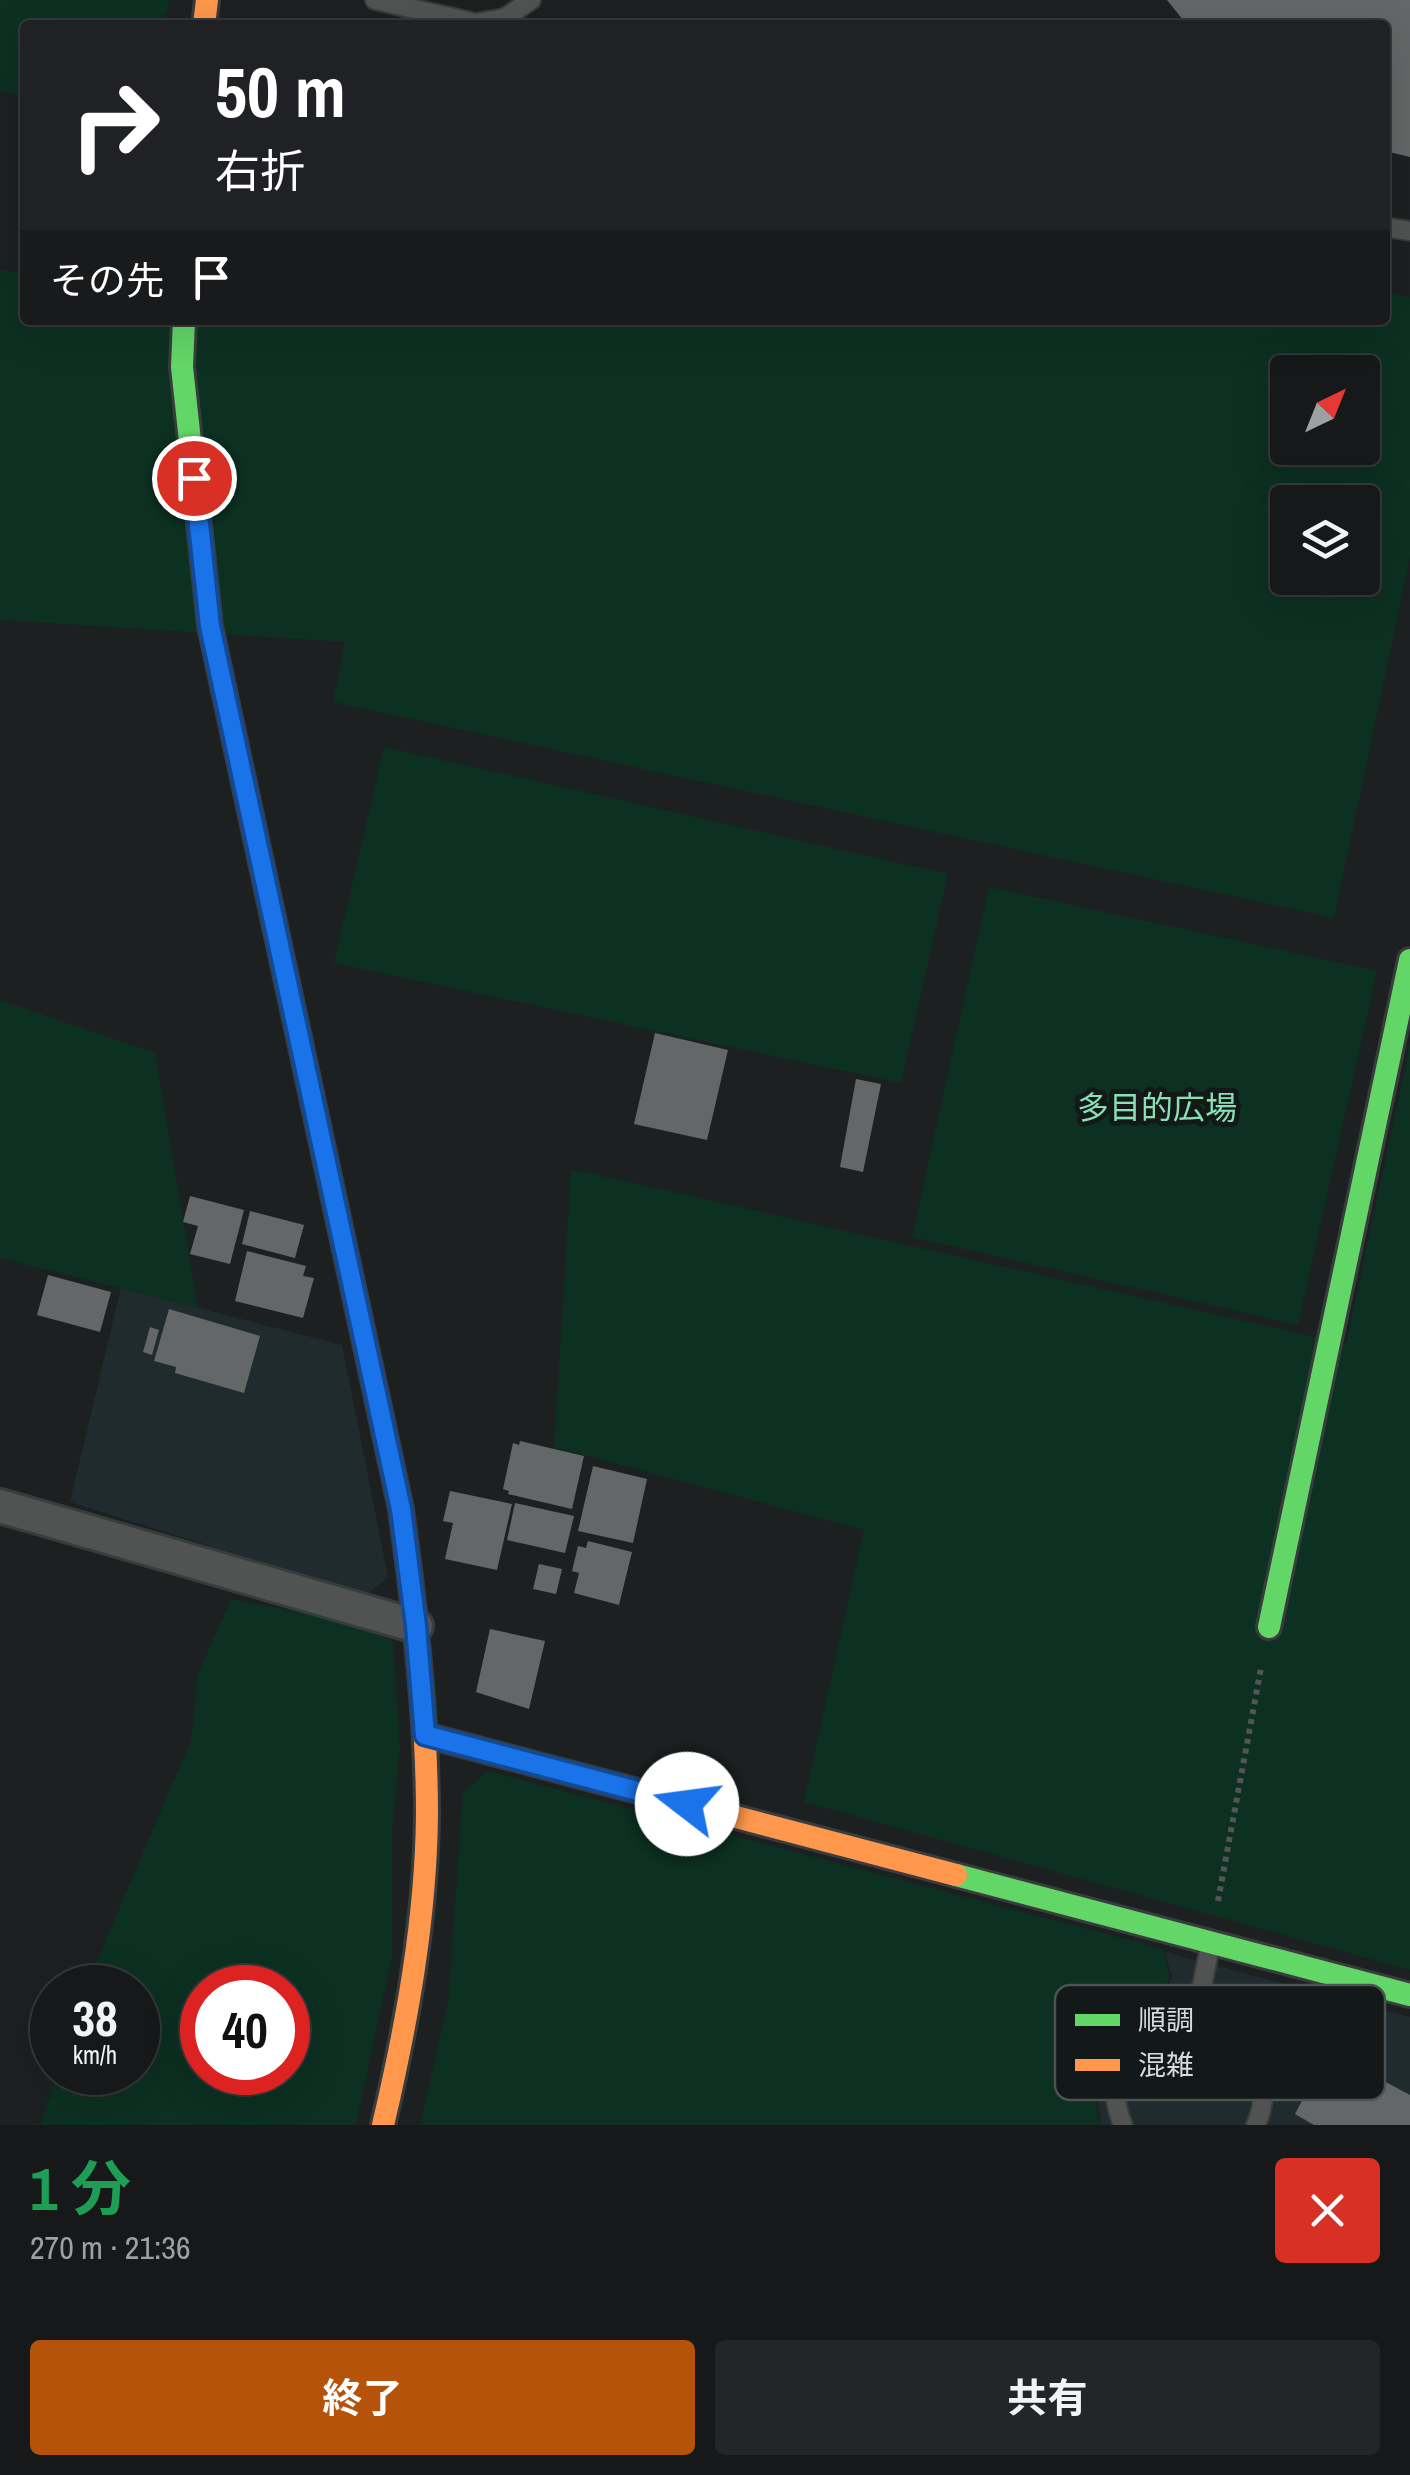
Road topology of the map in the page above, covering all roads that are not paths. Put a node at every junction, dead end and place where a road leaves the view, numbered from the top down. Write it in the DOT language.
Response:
graph roads {
  1 [pos="375,0"];
  2 [pos="531,0"];
  3 [pos="462,20"];
  4 [pos="497,20"];
  5 [pos="184,325"];
  6 [pos="1410,960"];
  7 [pos="0,1506"];
  8 [pos="416,1626"];
  9 [pos="1268,1627"];
  10 [pos="425,1735"];
  11 [pos="1210,1942"];
  12 [pos="1202,1985"];
  13 [pos="1372,1985"];
  14 [pos="1385,1988"];
  15 [pos="1410,1995"];
  16 [pos="1115,2100"];
  17 [pos="383,2125"];
  18 [pos="1122,2125"];
  1 -- 3 [label="lane"];
  2 -- 4 [label="lane"];
  5 -- 8 [label="street"];
  6 -- 9 [label="street"];
  7 -- 8 [label="street"];
  8 -- 10 [label="street"];
  10 -- 11 [label="street"];
  10 -- 17 [label="street"];
  11 -- 12 [label="lane"];
  11 -- 13 [label="street"];
  14 -- 15 [label="street"];
  16 -- 18 [label="lane"];
}
